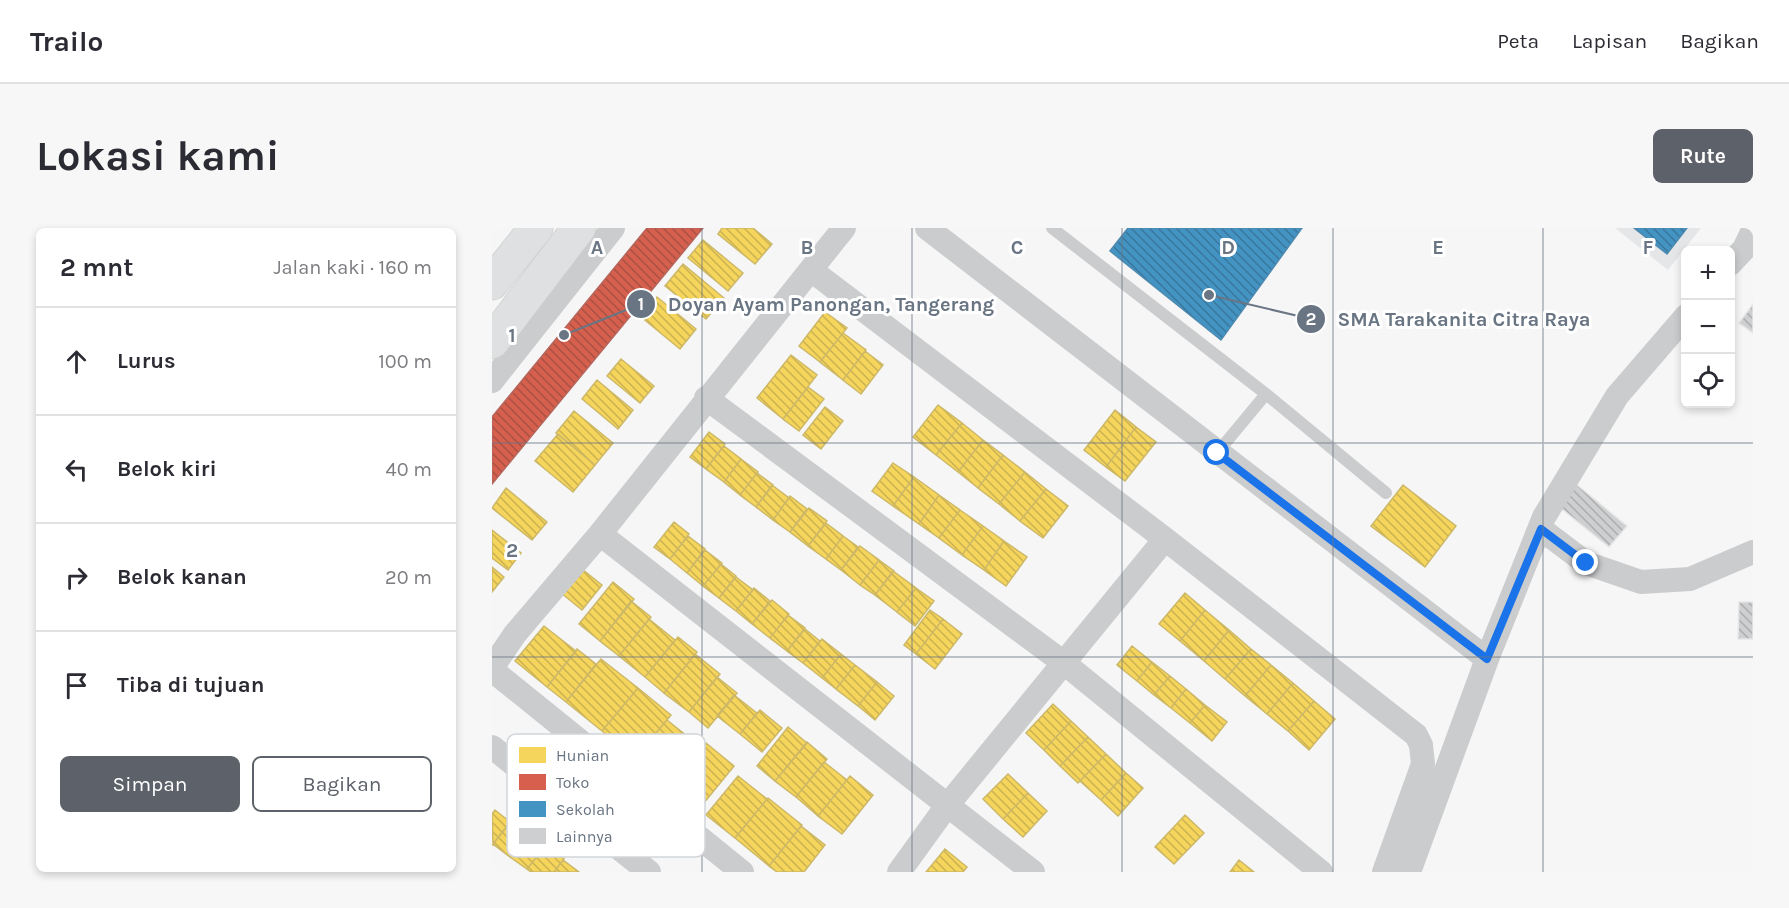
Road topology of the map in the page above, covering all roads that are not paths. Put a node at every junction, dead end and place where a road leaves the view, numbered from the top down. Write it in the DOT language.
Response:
graph roads {
  1 [pos="536,228"];
  2 [pos="579,228"];
  3 [pos="613,228"];
  4 [pos="844,228"];
  5 [pos="927,228"];
  6 [pos="1052,228"];
  7 [pos="1753,230"];
  8 [pos="1735,259"];
  9 [pos="811,270"];
  10 [pos="492,283"];
  11 [pos="1681,322"];
  12 [pos="492,342"];
  13 [pos="492,381"];
  14 [pos="1266,394"];
  15 [pos="706,398"];
  16 [pos="1217,453"];
  17 [pos="1386,493"];
  18 [pos="1541,529"];
  19 [pos="600,534"];
  20 [pos="1165,539"];
  21 [pos="1753,552"];
  22 [pos="1487,659"];
  23 [pos="1064,663"];
  24 [pos="492,669"];
  25 [pos="572,734"];
  26 [pos="492,747"];
  27 [pos="507,759"];
  28 [pos="946,807"];
  29 [pos="705,842"];
  30 [pos="630,857"];
  31 [pos="649,872"];
  32 [pos="742,872"];
  33 [pos="899,872"];
  34 [pos="1033,872"];
  35 [pos="1322,872"];
  36 [pos="1383,872"];
  37 [pos="1409,872"];
  1 -- 10 [label="street"];
  2 -- 12 [label="street"];
  3 -- 13 [label="street"];
  4 -- 9 [label="street"];
  5 -- 16 [label="street"];
  6 -- 14 [label="lane"];
  7 -- 8 [label="street"];
  9 -- 15 [label="street"];
  9 -- 20 [label="street"];
  11 -- 18 [label="street"];
  14 -- 16 [label="lane"];
  14 -- 17 [label="lane"];
  15 -- 19 [label="street"];
  15 -- 23 [label="street"];
  16 -- 22 [label="street"];
  18 -- 21 [label="street"];
  18 -- 22 [label="street"];
  19 -- 24 [label="street"];
  19 -- 28 [label="street"];
  20 -- 23 [label="street"];
  20 -- 36 [label="street"];
  22 -- 37 [label="street"];
  23 -- 28 [label="street"];
  23 -- 35 [label="street"];
  24 -- 25 [label="street"];
  26 -- 27 [label="street"];
  28 -- 33 [label="street"];
  28 -- 34 [label="street"];
  29 -- 32 [label="street"];
  30 -- 31 [label="street"];
}
